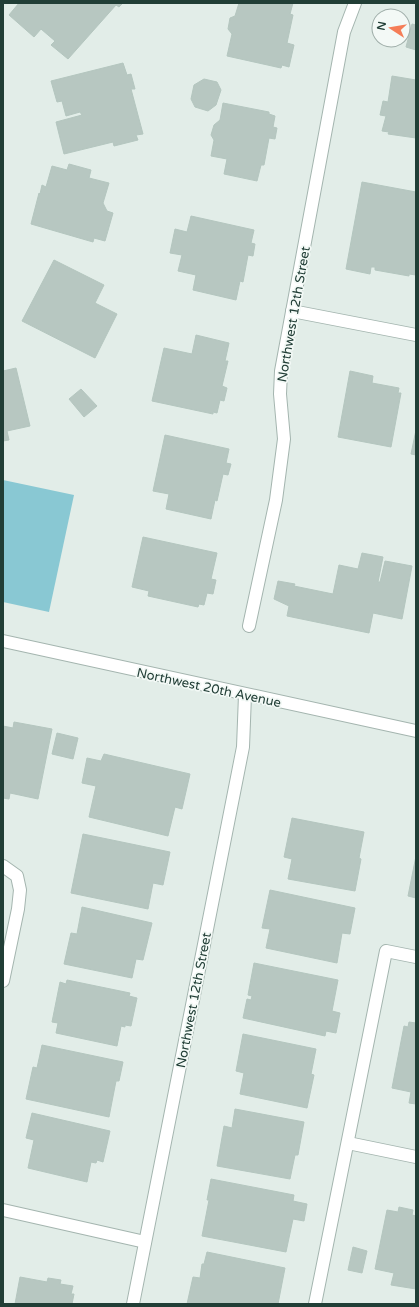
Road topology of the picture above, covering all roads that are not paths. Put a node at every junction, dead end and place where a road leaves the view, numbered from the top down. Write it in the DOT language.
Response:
graph roads {
  1 [pos="355,3"];
  2 [pos="292,310"];
  3 [pos="416,335"];
  4 [pos="249,626"];
  5 [pos="3,641"];
  6 [pos="245,695"];
  7 [pos="416,731"];
  8 [pos="3,866"];
  9 [pos="416,957"];
  10 [pos="3,981"];
  11 [pos="348,1143"];
  12 [pos="416,1157"];
  13 [pos="3,1210"];
  14 [pos="145,1242"];
  15 [pos="133,1304"];
  16 [pos="315,1304"];
  1 -- 2 [label="street, Northwest 12th Street"];
  2 -- 3 [label="street"];
  2 -- 4 [label="street, Northwest 12th Street"];
  5 -- 6 [label="street, Northwest 20th Avenue"];
  6 -- 7 [label="street, Northwest 20th Avenue"];
  6 -- 14 [label="street, Northwest 12th Street"];
  8 -- 10 [label="street"];
  9 -- 11 [label="street"];
  11 -- 12 [label="street"];
  11 -- 16 [label="street"];
  13 -- 14 [label="street"];
  14 -- 15 [label="street, Northwest 12th Street"];
}
